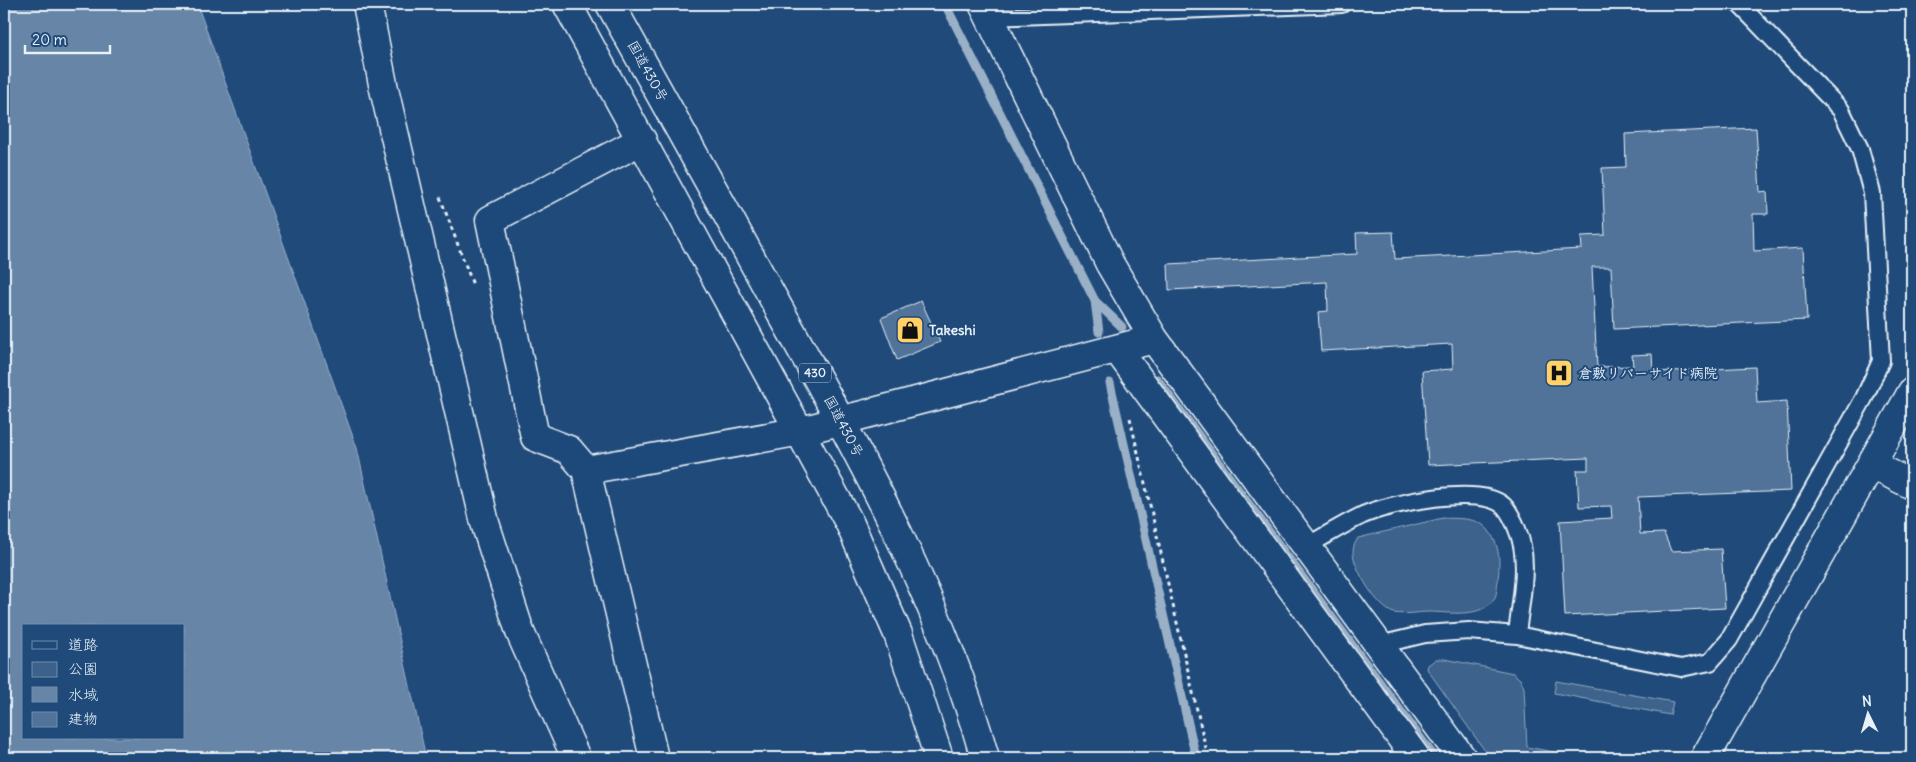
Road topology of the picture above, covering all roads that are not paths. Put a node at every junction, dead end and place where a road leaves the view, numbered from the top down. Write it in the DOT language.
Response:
graph roads {
  1 [pos="367,4"];
  2 [pos="567,4"];
  3 [pos="610,4"];
  4 [pos="1342,4"];
  5 [pos="1739,4"];
  6 [pos="986,10"];
  7 [pos="642,140"];
  8 [pos="1154,339"];
  9 [pos="1117,349"];
  10 [pos="1912,392"];
  11 [pos="842,421"];
  12 [pos="801,431"];
  13 [pos="1871,464"];
  14 [pos="586,470"];
  15 [pos="1912,485"];
  16 [pos="1307,546"];
  17 [pos="1517,635"];
  18 [pos="1379,645"];
  19 [pos="576,758"];
  20 [pos="654,758"];
  21 [pos="939,758"];
  22 [pos="985,758"];
  23 [pos="1416,758"];
  24 [pos="1462,758"];
  25 [pos="1705,758"];
  1 -- 19 [label="main road"];
  2 -- 7 [label="main road"];
  3 -- 11 [label="main road, 国道430号 / 430"];
  4 -- 6 [label="lane"];
  5 -- 17 [label="lane"];
  6 -- 8 [label="main road"];
  7 -- 12 [label="main road"];
  7 -- 14 [label="main road"];
  8 -- 9 [label="main road"];
  8 -- 16 [label="main road"];
  9 -- 11 [label="main road"];
  9 -- 23 [label="main road"];
  10 -- 13 [label="main road"];
  11 -- 12 [label="main road"];
  11 -- 22 [label="main road, 国道430号 / 430"];
  12 -- 14 [label="main road"];
  12 -- 21 [label="main road"];
  13 -- 15 [label="main road"];
  13 -- 25 [label="main road"];
  14 -- 20 [label="main road"];
  16 -- 17 [label="lane"];
  16 -- 18 [label="main road"];
  17 -- 18 [label="lane"];
  18 -- 24 [label="main road"];
}
